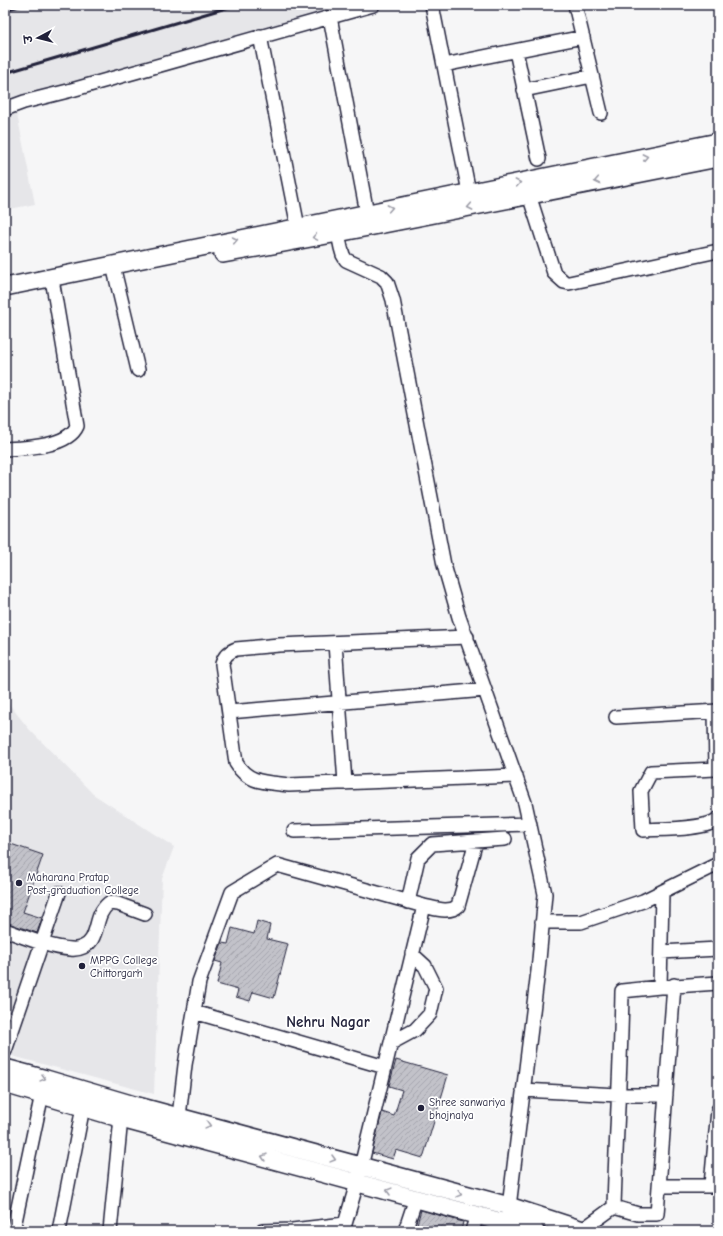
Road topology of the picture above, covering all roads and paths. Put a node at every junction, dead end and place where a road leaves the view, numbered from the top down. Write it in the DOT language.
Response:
graph roads {
  1 [pos="373,5"];
  2 [pos="432,5"];
  3 [pos="575,5"];
  4 [pos="330,17"];
  5 [pos="260,36"];
  6 [pos="583,37"];
  7 [pos="516,51"];
  8 [pos="444,65"];
  9 [pos="592,76"];
  10 [pos="524,90"];
  11 [pos="5,109"];
  12 [pos="601,113"];
  13 [pos="718,142"];
  14 [pos="718,158"];
  15 [pos="538,159"];
  16 [pos="469,192"];
  17 [pos="529,195"];
  18 [pos="368,213"];
  19 [pos="336,226"];
  20 [pos="298,227"];
  21 [pos="718,251"];
  22 [pos="115,274"];
  23 [pos="53,285"];
  24 [pos="5,287"];
  25 [pos="5,294"];
  26 [pos="138,370"];
  27 [pos="5,449"];
  28 [pos="466,637"];
  29 [pos="335,643"];
  30 [pos="485,690"];
  31 [pos="339,702"];
  32 [pos="716,711"];
  33 [pos="229,712"];
  34 [pos="616,717"];
  35 [pos="717,774"];
  36 [pos="516,776"];
  37 [pos="345,783"];
  38 [pos="718,819"];
  39 [pos="530,824"];
  40 [pos="294,832"];
  41 [pos="505,839"];
  42 [pos="476,841"];
  43 [pos="718,864"];
  44 [pos="662,892"];
  45 [pos="59,893"];
  46 [pos="408,902"];
  47 [pos="424,906"];
  48 [pos="145,914"];
  49 [pos="542,922"];
  50 [pos="5,930"];
  51 [pos="42,942"];
  52 [pos="718,949"];
  53 [pos="661,952"];
  54 [pos="412,954"];
  55 [pos="718,983"];
  56 [pos="674,985"];
  57 [pos="660,987"];
  58 [pos="194,1012"];
  59 [pos="391,1043"];
  60 [pos="5,1051"];
  61 [pos="385,1067"];
  62 [pos="5,1068"];
  63 [pos="5,1084"];
  64 [pos="523,1090"];
  65 [pos="42,1094"];
  66 [pos="618,1095"];
  67 [pos="666,1095"];
  68 [pos="83,1106"];
  69 [pos="718,1110"];
  70 [pos="121,1118"];
  71 [pos="178,1125"];
  72 [pos="717,1132"];
  73 [pos="359,1175"];
  74 [pos="660,1186"];
  75 [pos="715,1186"];
  76 [pos="416,1198"];
  77 [pos="614,1206"];
  78 [pos="508,1214"];
  79 [pos="475,1223"];
  80 [pos="13,1231"];
  81 [pos="59,1231"];
  82 [pos="110,1231"];
  83 [pos="262,1231"];
  84 [pos="405,1231"];
  85 [pos="534,1231"];
  86 [pos="583,1231"];
  1 -- 4 [label="street"];
  2 -- 8 [label="street"];
  3 -- 6 [label="street"];
  4 -- 5 [label="street"];
  4 -- 18 [label="street"];
  5 -- 11 [label="street"];
  5 -- 20 [label="street"];
  6 -- 7 [label="street"];
  6 -- 9 [label="street"];
  7 -- 8 [label="street"];
  7 -- 10 [label="street"];
  8 -- 16 [label="street"];
  9 -- 10 [label="street"];
  9 -- 12 [label="street"];
  10 -- 15 [label="street"];
  16 -- 13 [label="main road, one-way"];
  14 -- 17 [label="main road, one-way"];
  18 -- 16 [label="main road, one-way"];
  17 -- 19 [label="main road, one-way"];
  17 -- 21 [label="street"];
  18 -- 19 [label="main road"];
  19 -- 20 [label="main road"];
  19 -- 22 [label="main road, one-way"];
  19 -- 28 [label="street"];
  24 -- 20 [label="main road, one-way"];
  22 -- 23 [label="main road"];
  22 -- 26 [label="street"];
  23 -- 25 [label="main road"];
  23 -- 27 [label="street"];
  28 -- 29 [label="street"];
  28 -- 30 [label="street"];
  29 -- 31 [label="street"];
  29 -- 33 [label="street"];
  30 -- 31 [label="street"];
  30 -- 36 [label="street"];
  31 -- 33 [label="street"];
  31 -- 37 [label="street"];
  32 -- 34 [label="street"];
  32 -- 35 [label="street"];
  33 -- 37 [label="street"];
  35 -- 38 [label="street"];
  36 -- 37 [label="street"];
  36 -- 39 [label="street"];
  39 -- 40 [label="street"];
  39 -- 49 [label="street"];
  41 -- 42 [label="street"];
  42 -- 46 [label="street"];
  42 -- 47 [label="street"];
  43 -- 44 [label="street"];
  44 -- 49 [label="street"];
  44 -- 53 [label="street"];
  45 -- 51 [label="street"];
  46 -- 47 [label="street"];
  46 -- 58 [label="street"];
  47 -- 54 [label="street"];
  48 -- 51 [label="street"];
  49 -- 64 [label="street"];
  50 -- 51 [label="street"];
  51 -- 60 [label="street"];
  52 -- 53 [label="street"];
  53 -- 57 [label="street"];
  54 -- 59 [label="street"];
  54 -- 59 [label="street"];
  55 -- 56 [label="street"];
  56 -- 57 [label="street"];
  56 -- 67 [label="street"];
  57 -- 66 [label="street"];
  58 -- 61 [label="street"];
  58 -- 71 [label="street"];
  59 -- 61 [label="street"];
  61 -- 73 [label="street"];
  62 -- 71 [label="main road, one-way"];
  63 -- 65 [label="main road"];
  64 -- 66 [label="street"];
  64 -- 78 [label="street"];
  65 -- 68 [label="main road"];
  65 -- 80 [label="street"];
  66 -- 67 [label="street"];
  66 -- 77 [label="street"];
  67 -- 74 [label="street"];
  68 -- 70 [label="main road"];
  68 -- 81 [label="street"];
  69 -- 72 [label="street"];
  70 -- 71 [label="main road"];
  70 -- 82 [label="street"];
  71 -- 73 [label="main road"];
  72 -- 75 [label="street"];
  76 -- 73 [label="main road, one-way"];
  73 -- 78 [label="main road, one-way"];
  73 -- 83 [label="street"];
  74 -- 75 [label="street"];
  74 -- 77 [label="street"];
  76 -- 79 [label="main road"];
  76 -- 84 [label="street"];
  77 -- 86 [label="street"];
  78 -- 79 [label="main road"];
  78 -- 85 [label="main road"];
  78 -- 86 [label="main road"];
}
